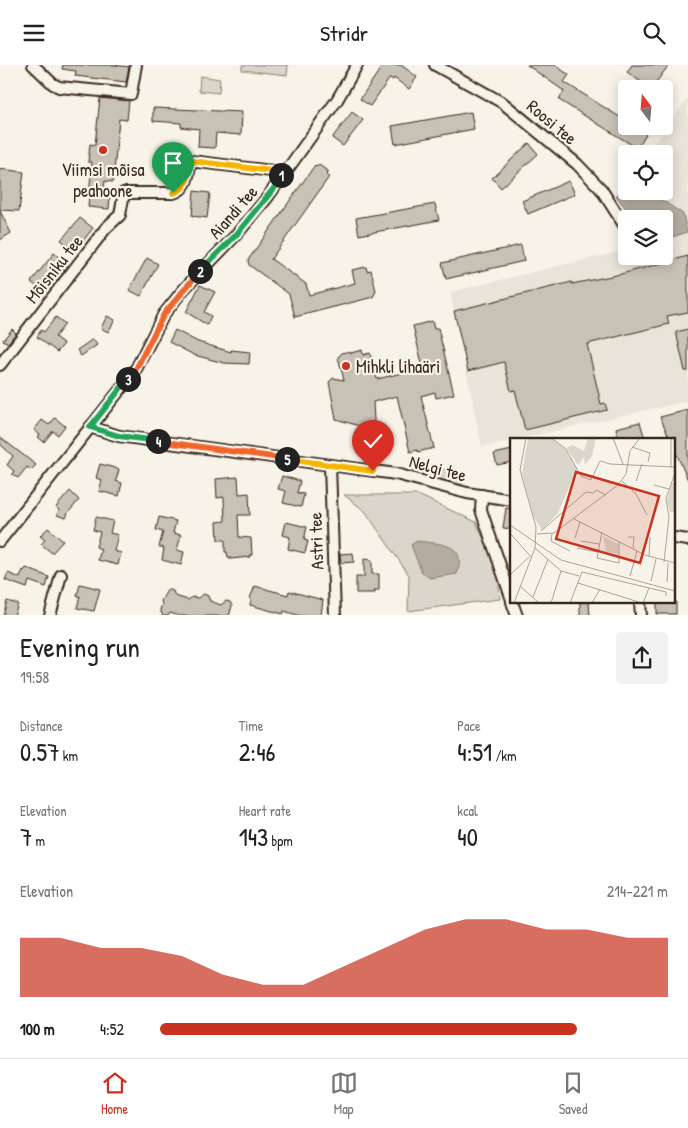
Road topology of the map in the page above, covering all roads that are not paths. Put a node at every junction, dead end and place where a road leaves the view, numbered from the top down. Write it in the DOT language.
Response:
graph roads {
  1 [pos="33,65"];
  2 [pos="136,65"];
  3 [pos="357,65"];
  4 [pos="435,65"];
  5 [pos="284,176"];
  6 [pos="618,216"];
  7 [pos="1,362"];
  8 [pos="90,427"];
  9 [pos="330,465"];
  10 [pos="482,495"];
  11 [pos="510,500"];
  12 [pos="0,541"];
  13 [pos="61,575"];
  14 [pos="510,595"];
  15 [pos="513,603"];
  16 [pos="50,615"];
  17 [pos="335,615"];
  18 [pos="517,615"];
  1 -- 2 [label="street"];
  3 -- 5 [label="street, Aiandi tee"];
  4 -- 6 [label="street, Roosi tee"];
  5 -- 7 [label="street, Mõisniku tee"];
  5 -- 8 [label="street, Aiandi tee"];
  8 -- 9 [label="street, Nelgi tee"];
  8 -- 12 [label="street, Aiandi tee"];
  9 -- 10 [label="street, Nelgi tee"];
  9 -- 17 [label="street, Astri tee"];
  10 -- 11 [label="street, Nelgi tee"];
  10 -- 14 [label="street"];
  13 -- 16 [label="street"];
  15 -- 18 [label="street"];
}
